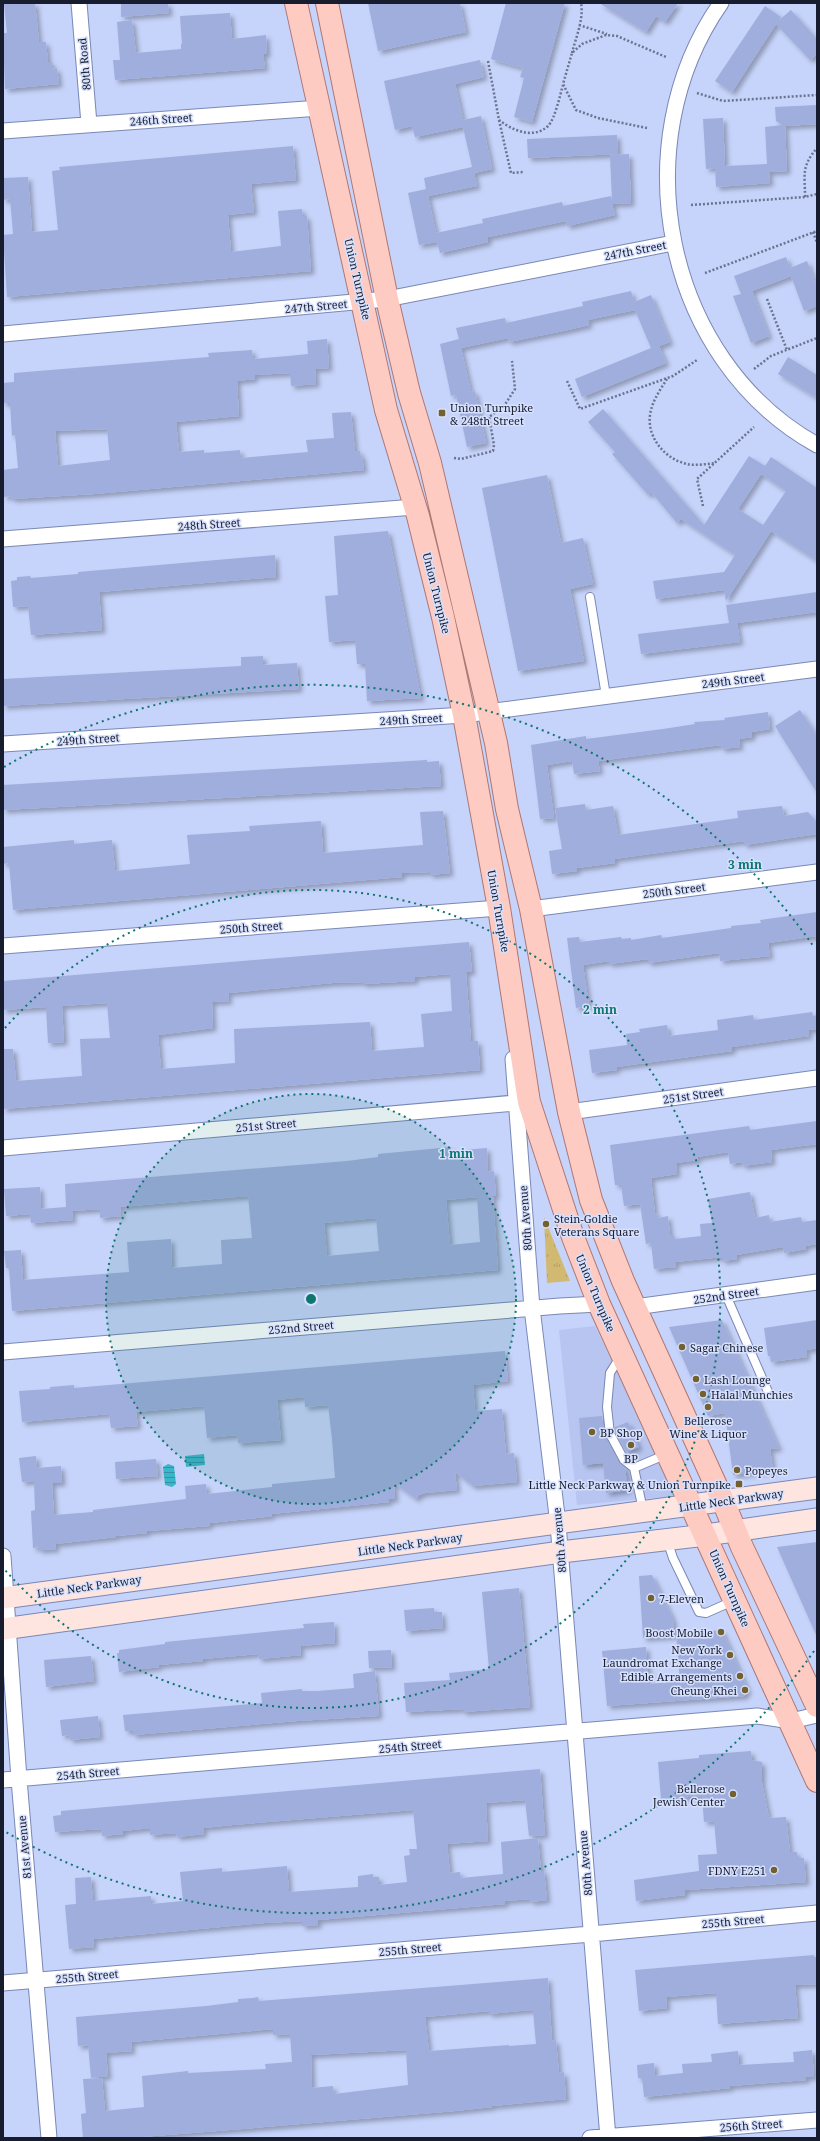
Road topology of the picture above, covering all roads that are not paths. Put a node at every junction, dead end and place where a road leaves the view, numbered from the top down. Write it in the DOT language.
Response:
graph roads {
  1 [pos="79,3"];
  2 [pos="296,3"];
  3 [pos="327,3"];
  4 [pos="721,3"];
  5 [pos="320,108"];
  6 [pos="89,124"];
  7 [pos="3,132"];
  8 [pos="673,243"];
  9 [pos="387,299"];
  10 [pos="364,301"];
  11 [pos="3,334"];
  12 [pos="817,445"];
  13 [pos="415,507"];
  14 [pos="3,539"];
  15 [pos="590,597"];
  16 [pos="817,668"];
  17 [pos="606,696"];
  18 [pos="488,712"];
  19 [pos="464,715"];
  20 [pos="3,744"];
  21 [pos="817,872"];
  22 [pos="499,908"];
  23 [pos="531,909"];
  24 [pos="3,946"];
  25 [pos="817,1078"];
  26 [pos="523,1102"];
  27 [pos="569,1112"];
  28 [pos="3,1148"];
  29 [pos="817,1282"];
  30 [pos="726,1295"];
  31 [pos="600,1304"];
  32 [pos="635,1307"];
  33 [pos="532,1308"];
  34 [pos="3,1352"];
  35 [pos="622,1352"];
  36 [pos="769,1394"];
  37 [pos="669,1453"];
  38 [pos="634,1468"];
  39 [pos="817,1488"];
  40 [pos="723,1501"];
  41 [pos="692,1505"];
  42 [pos="644,1512"];
  43 [pos="817,1519"];
  44 [pos="558,1524"];
  45 [pos="735,1531"];
  46 [pos="706,1535"];
  47 [pos="667,1539"];
  48 [pos="561,1552"];
  49 [pos="3,1556"];
  50 [pos="4,1598"];
  51 [pos="736,1600"];
  52 [pos="6,1628"];
  53 [pos="817,1706"];
  54 [pos="817,1715"];
  55 [pos="791,1721"];
  56 [pos="574,1732"];
  57 [pos="19,1779"];
  58 [pos="3,1780"];
  59 [pos="817,1781"];
  60 [pos="817,1913"];
  61 [pos="591,1934"];
  62 [pos="36,1981"];
  63 [pos="3,1984"];
  64 [pos="817,2120"];
  65 [pos="608,2137"];
  66 [pos="49,2138"];
  67 [pos="590,2138"];
  1 -- 6 [label="street, 80th Road"];
  2 -- 5 [label="main road, Union Turnpike"];
  3 -- 9 [label="main road, Union Turnpike"];
  4 -- 8 [label="street"];
  5 -- 6 [label="street, 246th Street"];
  5 -- 10 [label="main road, Union Turnpike"];
  6 -- 7 [label="street, 246th Street"];
  8 -- 9 [label="street, 247th Street"];
  8 -- 12 [label="street"];
  9 -- 10 [label="street, 247th Street"];
  9 -- 18 [label="main road, Union Turnpike"];
  10 -- 11 [label="street, 247th Street"];
  10 -- 13 [label="main road, Union Turnpike"];
  13 -- 14 [label="street, 248th Street"];
  13 -- 19 [label="main road, Union Turnpike"];
  15 -- 17 [label="lane"];
  16 -- 17 [label="street, 249th Street"];
  17 -- 18 [label="street, 249th Street"];
  18 -- 19 [label="street, 249th Street"];
  18 -- 23 [label="main road, Union Turnpike"];
  19 -- 20 [label="street, 249th Street"];
  19 -- 22 [label="main road, Union Turnpike"];
  21 -- 23 [label="street, 250th Street"];
  22 -- 24 [label="street, 250th Street"];
  22 -- 26 [label="main road, Union Turnpike"];
  23 -- 27 [label="main road, Union Turnpike"];
  25 -- 27 [label="street, 251st Street"];
  26 -- 28 [label="street, 251st Street"];
  26 -- 31 [label="main road, Union Turnpike"];
  26 -- 33 [label="street, 80th Avenue"];
  27 -- 32 [label="main road, Union Turnpike"];
  29 -- 30 [label="street, 252nd Street"];
  30 -- 32 [label="street, 252nd Street"];
  30 -- 36 [label="lane"];
  31 -- 33 [label="street, 252nd Street"];
  31 -- 35 [label="main road, Union Turnpike"];
  32 -- 40 [label="main road, Union Turnpike"];
  33 -- 34 [label="street, 252nd Street"];
  33 -- 44 [label="street, 80th Avenue"];
  35 -- 37 [label="main road, Union Turnpike"];
  35 -- 38 [label="lane"];
  37 -- 38 [label="lane"];
  37 -- 41 [label="main road, Union Turnpike"];
  38 -- 42 [label="lane"];
  39 -- 40 [label="main road, Little Neck Parkway"];
  40 -- 41 [label="main road, Little Neck Parkway"];
  40 -- 45 [label="main road, Union Turnpike"];
  41 -- 42 [label="main road, Little Neck Parkway"];
  41 -- 46 [label="main road, Union Turnpike"];
  42 -- 44 [label="main road, Little Neck Parkway"];
  43 -- 45 [label="main road"];
  44 -- 48 [label="street, 80th Avenue"];
  44 -- 50 [label="main road, Little Neck Parkway"];
  45 -- 46 [label="main road"];
  45 -- 53 [label="main road, Union Turnpike"];
  46 -- 47 [label="main road"];
  46 -- 51 [label="main road, Union Turnpike"];
  47 -- 48 [label="main road"];
  47 -- 51 [label="lane"];
  48 -- 52 [label="main road"];
  48 -- 56 [label="street, 80th Avenue"];
  49 -- 50 [label="street, 81st Avenue"];
  50 -- 52 [label="street, 81st Avenue"];
  51 -- 55 [label="main road, Union Turnpike"];
  52 -- 57 [label="street, 81st Avenue"];
  54 -- 55 [label="street, 254th Street"];
  55 -- 56 [label="street, 254th Street"];
  55 -- 59 [label="main road, Union Turnpike"];
  56 -- 57 [label="street, 254th Street"];
  56 -- 61 [label="street, 80th Avenue"];
  57 -- 58 [label="street, 254th Street"];
  57 -- 62 [label="street, 81st Avenue"];
  60 -- 61 [label="street, 255th Street"];
  61 -- 62 [label="street, 255th Street"];
  61 -- 65 [label="street, 80th Avenue"];
  62 -- 63 [label="street, 255th Street"];
  62 -- 66 [label="street, 81st Avenue"];
  64 -- 65 [label="street, 256th Street"];
  65 -- 67 [label="street, 256th Street"];
}
